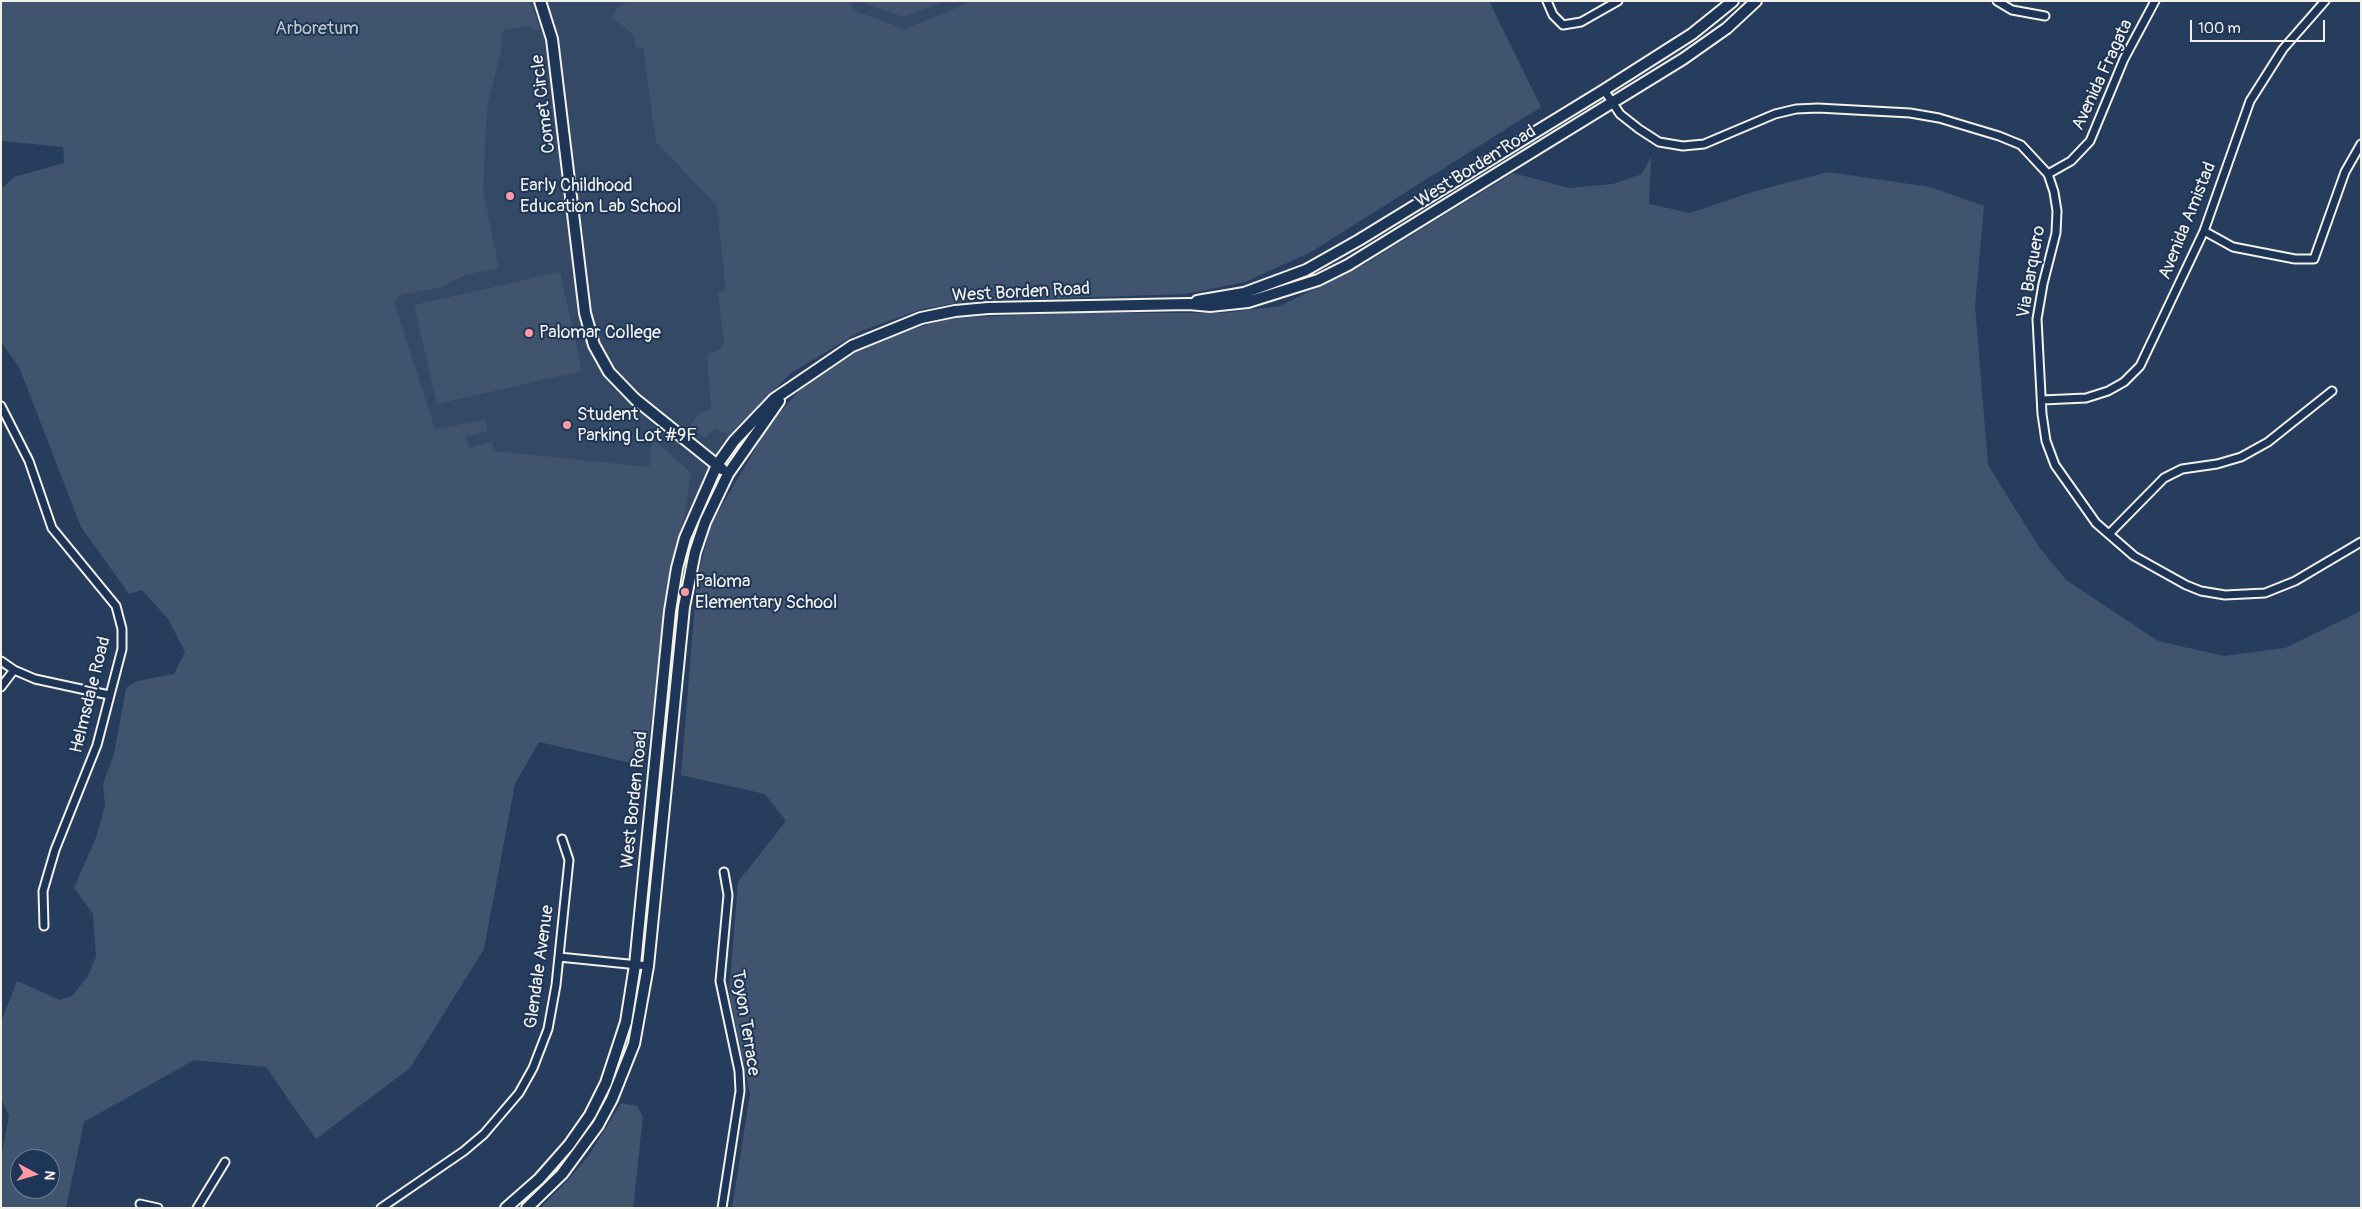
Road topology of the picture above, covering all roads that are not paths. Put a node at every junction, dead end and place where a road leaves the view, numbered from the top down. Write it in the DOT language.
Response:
graph roads {
  1 [pos="540,1"];
  2 [pos="1547,1"];
  3 [pos="1618,1"];
  4 [pos="1733,1"];
  5 [pos="1756,1"];
  6 [pos="1997,1"];
  7 [pos="2155,1"];
  8 [pos="2325,1"];
  9 [pos="2045,16"];
  10 [pos="1604,90"];
  11 [pos="1611,104"];
  12 [pos="2361,144"];
  13 [pos="2048,174"];
  14 [pos="2204,231"];
  15 [pos="1189,304"];
  16 [pos="2332,391"];
  17 [pos="786,392"];
  18 [pos="2042,400"];
  19 [pos="1,406"];
  20 [pos="717,465"];
  21 [pos="728,474"];
  22 [pos="2109,534"];
  23 [pos="2361,542"];
  24 [pos="1,661"];
  25 [pos="14,670"];
  26 [pos="1,687"];
  27 [pos="108,695"];
  28 [pos="562,839"];
  29 [pos="724,872"];
  30 [pos="44,926"];
  31 [pos="559,957"];
  32 [pos="635,965"];
  33 [pos="648,966"];
  34 [pos="225,1162"];
  35 [pos="140,1204"];
  36 [pos="158,1208"];
  37 [pos="197,1208"];
  38 [pos="381,1208"];
  39 [pos="506,1208"];
  40 [pos="527,1208"];
  41 [pos="722,1208"];
  1 -- 20 [label="main road, Comet Circle"];
  2 -- 3 [label="street"];
  4 -- 10 [label="main road, West Borden Road"];
  5 -- 11 [label="main road, West Borden Road"];
  6 -- 9 [label="street"];
  7 -- 13 [label="street, Avenida Fragata"];
  8 -- 14 [label="street, Avenida Amistad"];
  10 -- 11 [label="street, Via Barquero"];
  10 -- 15 [label="main road, West Borden Road"];
  11 -- 13 [label="street, Via Barquero"];
  11 -- 15 [label="main road, West Borden Road"];
  12 -- 14 [label="street"];
  13 -- 18 [label="street, Via Barquero"];
  14 -- 18 [label="street, Avenida Amistad"];
  15 -- 17 [label="main road, West Borden Road"];
  16 -- 22 [label="street"];
  17 -- 20 [label="main road, West Borden Road"];
  17 -- 21 [label="main road, West Borden Road"];
  18 -- 22 [label="street, Via Barquero"];
  19 -- 27 [label="street, Helmsdale Road"];
  20 -- 21 [label="main road, Comet Circle"];
  20 -- 32 [label="main road, West Borden Road"];
  21 -- 33 [label="main road, West Borden Road"];
  22 -- 23 [label="street, Via Barquero"];
  24 -- 25 [label="street"];
  25 -- 26 [label="street"];
  25 -- 27 [label="street"];
  27 -- 30 [label="street, Helmsdale Road"];
  28 -- 31 [label="street, Glendale Avenue"];
  29 -- 41 [label="street, Toyon Terrace"];
  31 -- 32 [label="street"];
  31 -- 38 [label="street, Glendale Avenue"];
  32 -- 33 [label="street"];
  32 -- 39 [label="main road, West Borden Road"];
  33 -- 40 [label="main road, West Borden Road"];
  34 -- 37 [label="street"];
  35 -- 36 [label="street"];
}
